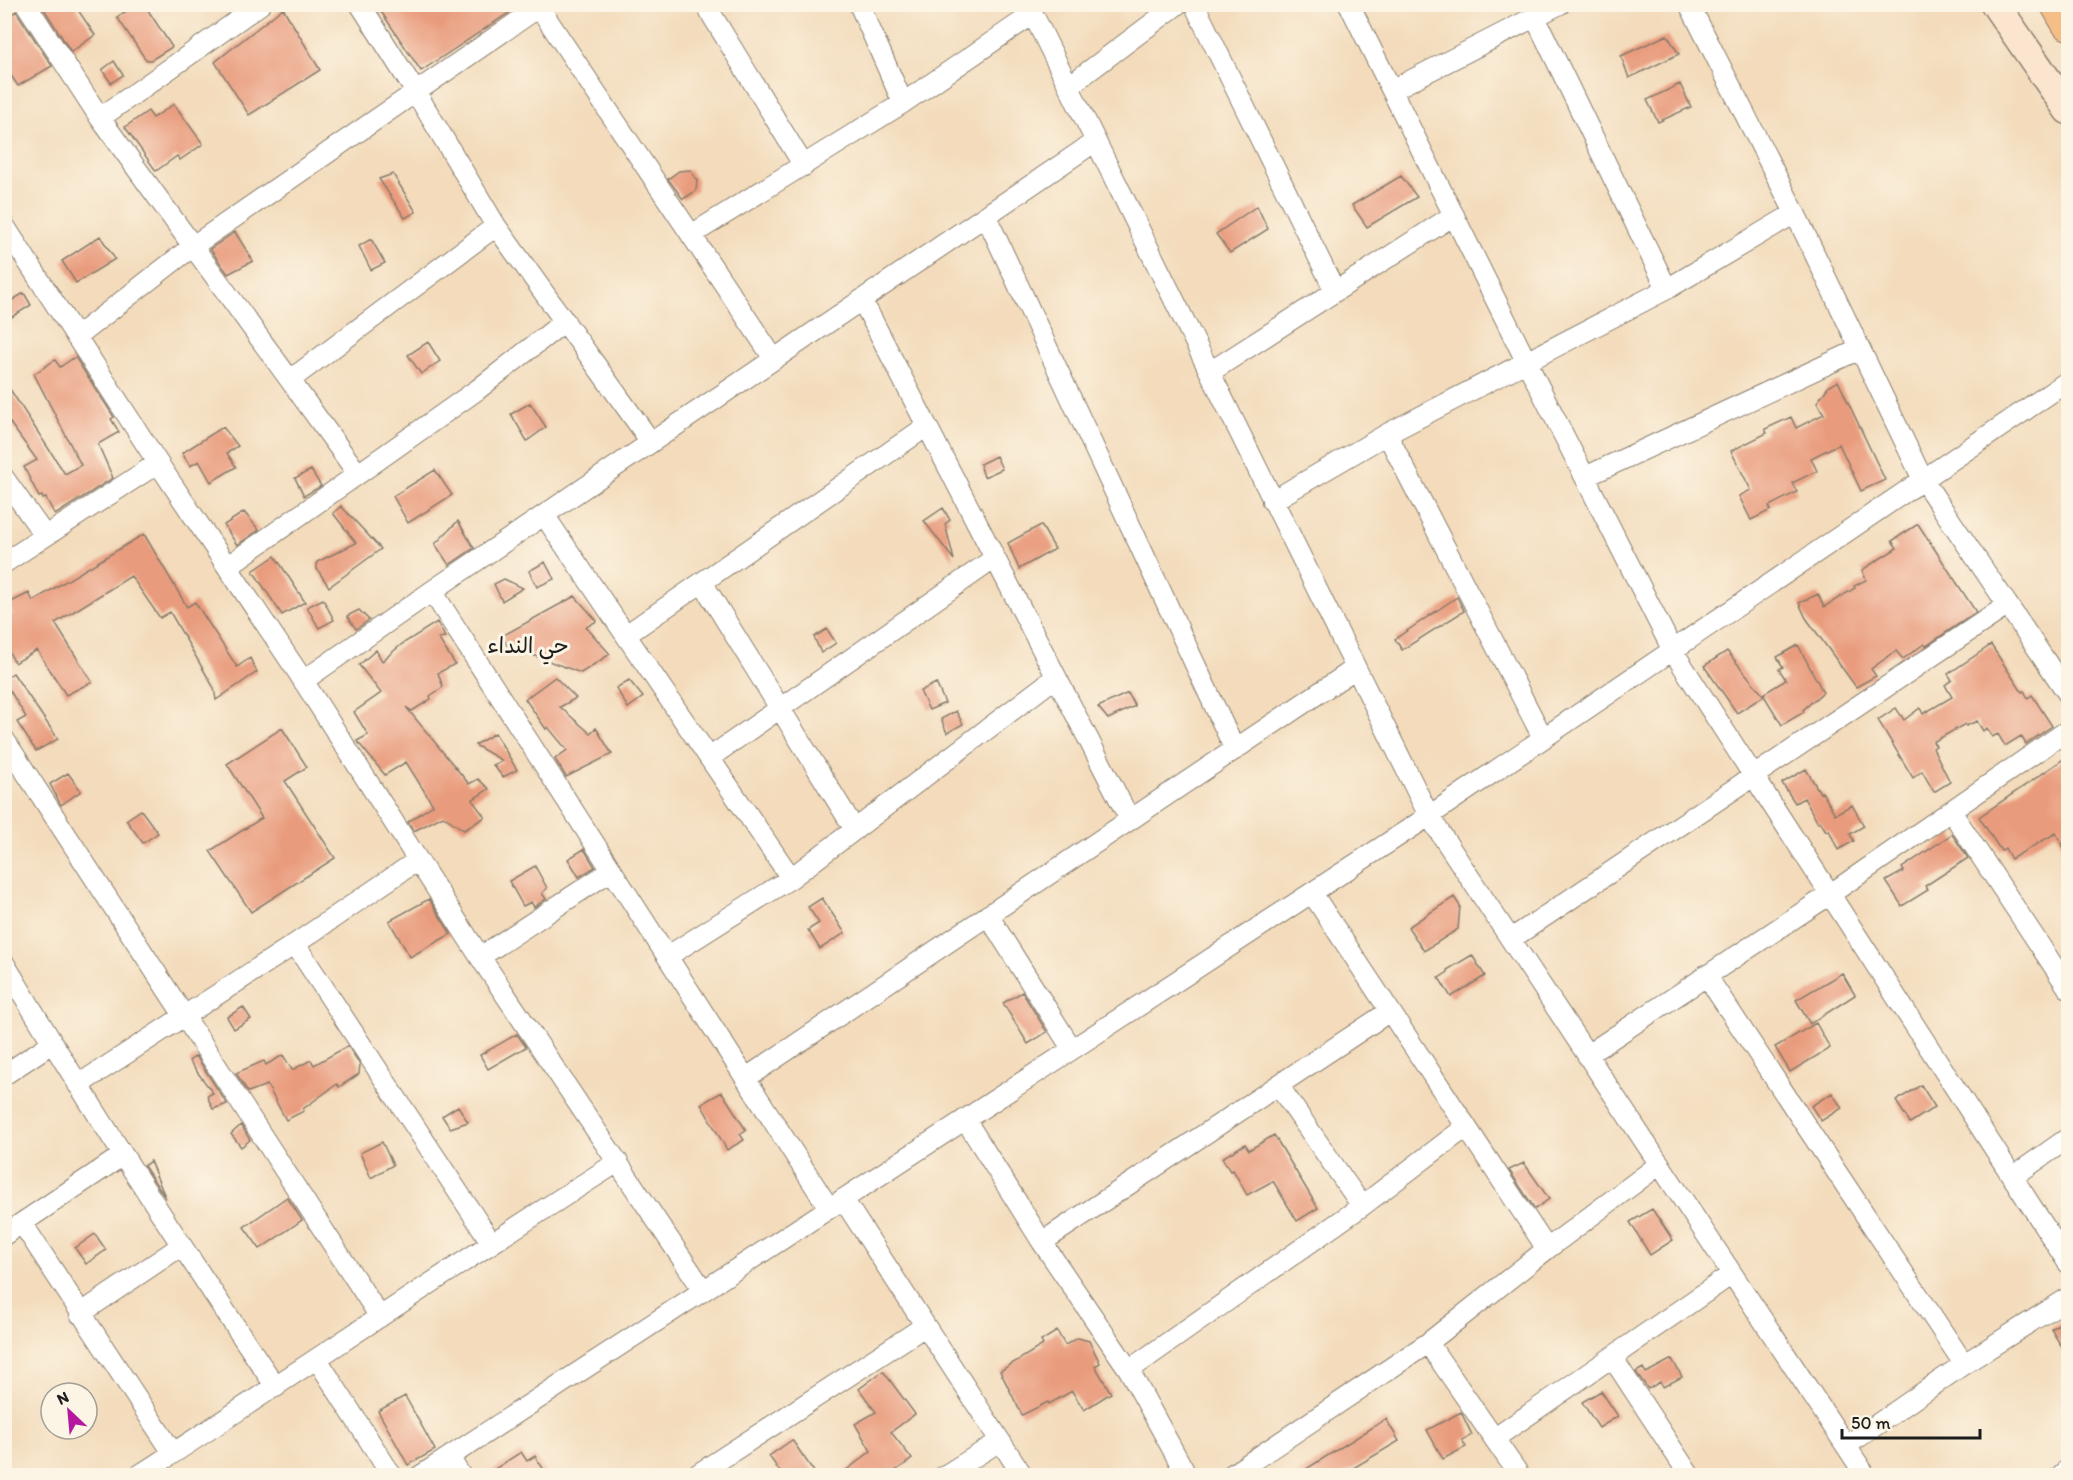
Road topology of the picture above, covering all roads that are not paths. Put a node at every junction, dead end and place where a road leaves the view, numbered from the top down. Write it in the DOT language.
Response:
graph roads {
  1 [pos="26,4"];
  2 [pos="261,4"];
  3 [pos="360,4"];
  4 [pos="705,4"];
  5 [pos="859,4"];
  6 [pos="1178,4"];
  7 [pos="1194,4"];
  8 [pos="1349,4"];
  9 [pos="1560,4"];
  10 [pos="1689,4"];
  11 [pos="1995,4"];
  12 [pos="2056,4"];
  13 [pos="538,6"];
  14 [pos="1030,9"];
  15 [pos="1535,17"];
  16 [pos="2068,23"];
  17 [pos="1069,86"];
  18 [pos="1392,90"];
  19 [pos="415,91"];
  20 [pos="903,104"];
  21 [pos="2068,110"];
  22 [pos="100,118"];
  23 [pos="1096,141"];
  24 [pos="804,166"];
  25 [pos="1795,213"];
  26 [pos="1454,215"];
  27 [pos="986,216"];
  28 [pos="4,225"];
  29 [pos="496,226"];
  30 [pos="691,235"];
  31 [pos="194,246"];
  32 [pos="1667,289"];
  33 [pos="1335,291"];
  34 [pos="862,300"];
  35 [pos="565,321"];
  36 [pos="76,337"];
  37 [pos="1860,349"];
  38 [pos="774,359"];
  39 [pos="1526,361"];
  40 [pos="1210,372"];
  41 [pos="290,380"];
  42 [pos="2068,381"];
  43 [pos="927,426"];
  44 [pos="1387,434"];
  45 [pos="651,442"];
  46 [pos="158,463"];
  47 [pos="358,474"];
  48 [pos="1586,477"];
  49 [pos="4,478"];
  50 [pos="1923,480"];
  51 [pos="1272,501"];
  52 [pos="544,515"];
  53 [pos="45,536"];
  54 [pos="995,558"];
  55 [pos="4,563"];
  56 [pos="228,566"];
  57 [pos="702,582"];
  58 [pos="432,591"];
  59 [pos="2008,605"];
  60 [pos="626,635"];
  61 [pos="1673,651"];
  62 [pos="1356,668"];
  63 [pos="1056,677"];
  64 [pos="303,681"];
  65 [pos="2068,694"];
  66 [pos="779,707"];
  67 [pos="2068,730"];
  68 [pos="1543,738"];
  69 [pos="4,739"];
  70 [pos="1235,750"];
  71 [pos="709,758"];
  72 [pos="1755,777"];
  73 [pos="1951,811"];
  74 [pos="1429,816"];
  75 [pos="1130,820"];
  76 [pos="855,830"];
  77 [pos="418,860"];
  78 [pos="612,870"];
  79 [pos="791,878"];
  80 [pos="1312,893"];
  81 [pos="1829,895"];
  82 [pos="988,915"];
  83 [pos="1511,939"];
  84 [pos="295,944"];
  85 [pos="668,956"];
  86 [pos="480,957"];
  87 [pos="4,963"];
  88 [pos="1706,975"];
  89 [pos="2068,988"];
  90 [pos="1390,1011"];
  91 [pos="185,1015"];
  92 [pos="51,1043"];
  93 [pos="1072,1049"];
  94 [pos="1587,1055"];
  95 [pos="4,1075"];
  96 [pos="746,1078"];
  97 [pos="78,1085"];
  98 [pos="1278,1085"];
  99 [pos="965,1119"];
  100 [pos="1466,1127"];
  101 [pos="2068,1138"];
  102 [pos="123,1155"];
  103 [pos="618,1162"];
  104 [pos="1660,1164"];
  105 [pos="2014,1176"];
  106 [pos="836,1204"];
  107 [pos="1362,1206"];
  108 [pos="22,1223"];
  109 [pos="4,1235"];
  110 [pos="491,1242"];
  111 [pos="1042,1242"];
  112 [pos="181,1246"];
  113 [pos="1547,1249"];
  114 [pos="2068,1263"];
  115 [pos="1732,1274"];
  116 [pos="703,1290"];
  117 [pos="2068,1298"];
  118 [pos="80,1314"];
  119 [pos="380,1317"];
  120 [pos="926,1326"];
  121 [pos="1428,1343"];
  122 [pos="1612,1357"];
  123 [pos="317,1359"];
  124 [pos="1964,1364"];
  125 [pos="1129,1370"];
  126 [pos="276,1387"];
  127 [pos="1495,1438"];
  128 [pos="1000,1441"];
  129 [pos="1846,1446"];
  130 [pos="173,1453"];
  131 [pos="449,1457"];
  132 [pos="2068,1469"];
  133 [pos="138,1476"];
  134 [pos="392,1476"];
  135 [pos="420,1476"];
  136 [pos="461,1476"];
  137 [pos="695,1476"];
  138 [pos="944,1476"];
  139 [pos="1023,1476"];
  140 [pos="1187,1476"];
  141 [pos="1230,1476"];
  142 [pos="1520,1476"];
  143 [pos="1690,1476"];
  144 [pos="1866,1476"];
  145 [pos="2060,1476"];
  1 -- 22 [label="street"];
  2 -- 22 [label="street"];
  3 -- 19 [label="street"];
  4 -- 24 [label="street"];
  5 -- 20 [label="street"];
  6 -- 17 [label="street"];
  7 -- 33 [label="street"];
  8 -- 18 [label="street"];
  9 -- 15 [label="street"];
  10 -- 25 [label="street"];
  11 -- 21 [label="main road"];
  12 -- 16 [label="highway"];
  13 -- 19 [label="street"];
  13 -- 30 [label="street"];
  14 -- 17 [label="street"];
  14 -- 20 [label="street"];
  15 -- 18 [label="street"];
  15 -- 32 [label="street"];
  17 -- 23 [label="street"];
  18 -- 26 [label="street"];
  19 -- 29 [label="street"];
  19 -- 31 [label="street"];
  20 -- 24 [label="street"];
  22 -- 31 [label="street"];
  23 -- 27 [label="street"];
  23 -- 40 [label="street"];
  24 -- 30 [label="street"];
  25 -- 32 [label="street"];
  25 -- 37 [label="street"];
  26 -- 33 [label="street"];
  26 -- 39 [label="street"];
  27 -- 34 [label="street"];
  27 -- 70 [label="street"];
  28 -- 36 [label="street"];
  29 -- 35 [label="street"];
  29 -- 41 [label="street"];
  30 -- 38 [label="street"];
  31 -- 36 [label="street"];
  31 -- 41 [label="street"];
  32 -- 39 [label="street"];
  33 -- 40 [label="street"];
  34 -- 38 [label="street"];
  34 -- 43 [label="street"];
  35 -- 45 [label="street"];
  35 -- 47 [label="street"];
  36 -- 46 [label="street"];
  37 -- 48 [label="street"];
  37 -- 50 [label="street"];
  38 -- 45 [label="street"];
  39 -- 44 [label="street"];
  39 -- 48 [label="street"];
  40 -- 51 [label="street"];
  41 -- 47 [label="street"];
  42 -- 50 [label="street"];
  43 -- 54 [label="street"];
  43 -- 57 [label="street"];
  44 -- 51 [label="street"];
  44 -- 68 [label="street"];
  45 -- 52 [label="street"];
  46 -- 53 [label="street"];
  46 -- 56 [label="street"];
  47 -- 56 [label="street"];
  48 -- 61 [label="street"];
  49 -- 53 [label="street"];
  50 -- 59 [label="street"];
  50 -- 61 [label="street"];
  51 -- 62 [label="street"];
  52 -- 58 [label="street"];
  52 -- 60 [label="street"];
  53 -- 55 [label="street"];
  54 -- 63 [label="street"];
  54 -- 66 [label="street"];
  56 -- 64 [label="street"];
  57 -- 60 [label="street"];
  57 -- 66 [label="street"];
  58 -- 64 [label="street"];
  58 -- 78 [label="street"];
  59 -- 65 [label="street"];
  59 -- 72 [label="street"];
  60 -- 71 [label="street"];
  61 -- 68 [label="street"];
  61 -- 72 [label="street"];
  62 -- 70 [label="street"];
  62 -- 74 [label="street"];
  63 -- 75 [label="street"];
  63 -- 76 [label="street"];
  64 -- 77 [label="street"];
  66 -- 71 [label="street"];
  66 -- 76 [label="street"];
  67 -- 73 [label="street"];
  68 -- 74 [label="street"];
  69 -- 91 [label="street"];
  70 -- 75 [label="street"];
  71 -- 79 [label="street"];
  72 -- 81 [label="street"];
  72 -- 83 [label="street"];
  73 -- 81 [label="street"];
  73 -- 89 [label="street"];
  74 -- 80 [label="street"];
  74 -- 83 [label="street"];
  75 -- 82 [label="street"];
  76 -- 79 [label="street"];
  77 -- 84 [label="street"];
  77 -- 86 [label="street"];
  78 -- 85 [label="street"];
  78 -- 86 [label="street"];
  79 -- 85 [label="street"];
  80 -- 90 [label="street"];
  80 -- 93 [label="street"];
  81 -- 88 [label="street"];
  81 -- 105 [label="street"];
  82 -- 93 [label="street"];
  82 -- 96 [label="street"];
  83 -- 94 [label="street"];
  84 -- 91 [label="street"];
  84 -- 110 [label="street"];
  85 -- 96 [label="street"];
  86 -- 103 [label="street"];
  87 -- 92 [label="street"];
  88 -- 94 [label="street"];
  88 -- 124 [label="street"];
  90 -- 98 [label="street"];
  90 -- 100 [label="street"];
  91 -- 97 [label="street"];
  91 -- 119 [label="street"];
  92 -- 95 [label="street"];
  92 -- 97 [label="street"];
  93 -- 99 [label="street"];
  94 -- 104 [label="street"];
  96 -- 106 [label="street"];
  97 -- 102 [label="street"];
  98 -- 107 [label="street"];
  98 -- 111 [label="street"];
  99 -- 106 [label="street"];
  99 -- 111 [label="street"];
  100 -- 107 [label="street"];
  100 -- 113 [label="street"];
  101 -- 105 [label="street"];
  102 -- 108 [label="street"];
  102 -- 112 [label="street"];
  103 -- 110 [label="street"];
  103 -- 116 [label="street"];
  104 -- 113 [label="street"];
  104 -- 115 [label="street"];
  105 -- 114 [label="street"];
  106 -- 116 [label="street"];
  106 -- 120 [label="street"];
  107 -- 125 [label="street"];
  108 -- 109 [label="street"];
  108 -- 118 [label="street"];
  110 -- 119 [label="street"];
  111 -- 125 [label="street"];
  112 -- 118 [label="street"];
  112 -- 126 [label="street"];
  113 -- 121 [label="street"];
  115 -- 122 [label="street"];
  115 -- 129 [label="street"];
  116 -- 131 [label="street"];
  117 -- 124 [label="street"];
  118 -- 130 [label="street"];
  119 -- 123 [label="street"];
  120 -- 128 [label="street"];
  120 -- 137 [label="street"];
  121 -- 127 [label="street"];
  121 -- 141 [label="street"];
  122 -- 127 [label="street"];
  122 -- 143 [label="street"];
  123 -- 126 [label="street"];
  123 -- 134 [label="street"];
  124 -- 129 [label="street"];
  125 -- 140 [label="street"];
  126 -- 130 [label="street"];
  127 -- 142 [label="street"];
  128 -- 138 [label="street"];
  128 -- 139 [label="street"];
  129 -- 144 [label="street"];
  130 -- 133 [label="street"];
  131 -- 135 [label="street"];
  131 -- 136 [label="street"];
  132 -- 145 [label="street"];
}
